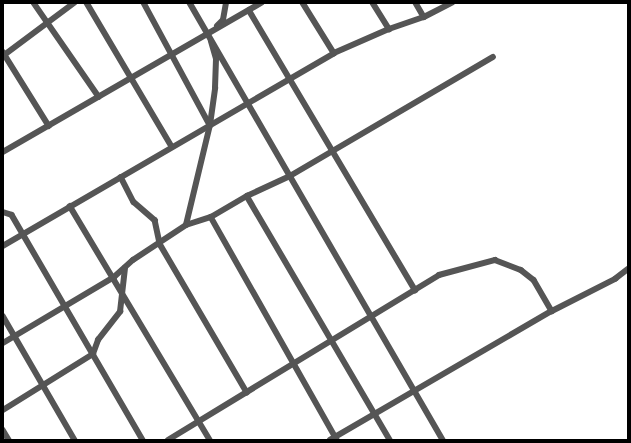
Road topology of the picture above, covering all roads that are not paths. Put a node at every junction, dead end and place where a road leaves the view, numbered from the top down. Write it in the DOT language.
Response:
graph roads {
  1 [pos="34,3"];
  2 [pos="74,3"];
  3 [pos="87,3"];
  4 [pos="144,3"];
  5 [pos="190,3"];
  6 [pos="226,3"];
  7 [pos="261,3"];
  8 [pos="304,3"];
  9 [pos="374,3"];
  10 [pos="416,3"];
  11 [pos="452,3"];
  12 [pos="249,10"];
  13 [pos="424,17"];
  14 [pos="48,22"];
  15 [pos="389,29"];
  16 [pos="208,34"];
  17 [pos="334,53"];
  18 [pos="4,54"];
  19 [pos="172,54"];
  20 [pos="493,57"];
  21 [pos="131,78"];
  22 [pos="290,79"];
  23 [pos="99,97"];
  24 [pos="248,103"];
  25 [pos="210,125"];
  26 [pos="49,126"];
  27 [pos="172,147"];
  28 [pos="332,151"];
  29 [pos="3,152"];
  30 [pos="290,176"];
  31 [pos="121,177"];
  32 [pos="247,196"];
  33 [pos="70,206"];
  34 [pos="3,212"];
  35 [pos="211,217"];
  36 [pos="186,225"];
  37 [pos="23,234"];
  38 [pos="160,244"];
  39 [pos="3,246"];
  40 [pos="125,268"];
  41 [pos="628,269"];
  42 [pos="114,278"];
  43 [pos="415,290"];
  44 [pos="122,291"];
  45 [pos="66,307"];
  46 [pos="552,311"];
  47 [pos="3,316"];
  48 [pos="372,316"];
  49 [pos="15,337"];
  50 [pos="332,341"];
  51 [pos="3,343"];
  52 [pos="93,354"];
  53 [pos="294,364"];
  54 [pos="43,386"];
  55 [pos="415,391"];
  56 [pos="247,392"];
  57 [pos="3,410"];
  58 [pos="375,414"];
  59 [pos="199,422"];
  60 [pos="3,430"];
  61 [pos="334,439"];
  62 [pos="9,440"];
  63 [pos="75,440"];
  64 [pos="143,440"];
  65 [pos="168,440"];
  66 [pos="210,440"];
  67 [pos="390,440"];
  68 [pos="443,440"];
  1 -- 14 [label="street"];
  2 -- 14 [label="street"];
  3 -- 21 [label="street"];
  4 -- 19 [label="street"];
  5 -- 16 [label="street"];
  6 -- 16 [label="street"];
  7 -- 12 [label="street"];
  8 -- 17 [label="street"];
  9 -- 15 [label="street"];
  10 -- 13 [label="street"];
  11 -- 13 [label="street"];
  12 -- 16 [label="street"];
  12 -- 22 [label="street"];
  13 -- 15 [label="street"];
  14 -- 18 [label="street"];
  14 -- 23 [label="street"];
  15 -- 17 [label="street"];
  16 -- 19 [label="street"];
  16 -- 24 [label="street"];
  16 -- 25 [label="street"];
  17 -- 22 [label="street"];
  18 -- 26 [label="street"];
  19 -- 21 [label="street"];
  19 -- 25 [label="street"];
  20 -- 28 [label="street"];
  21 -- 23 [label="street"];
  21 -- 27 [label="street"];
  22 -- 24 [label="street"];
  22 -- 28 [label="street"];
  23 -- 26 [label="street"];
  24 -- 25 [label="street"];
  24 -- 30 [label="street"];
  25 -- 27 [label="street"];
  25 -- 36 [label="street"];
  26 -- 29 [label="street"];
  27 -- 31 [label="street"];
  28 -- 30 [label="street"];
  28 -- 43 [label="street"];
  30 -- 32 [label="street"];
  30 -- 48 [label="street"];
  31 -- 33 [label="street"];
  31 -- 38 [label="street"];
  32 -- 35 [label="street"];
  32 -- 50 [label="street"];
  33 -- 37 [label="street"];
  33 -- 42 [label="street"];
  34 -- 37 [label="street"];
  35 -- 36 [label="street"];
  35 -- 53 [label="street"];
  36 -- 38 [label="street"];
  37 -- 39 [label="street"];
  37 -- 45 [label="street"];
  38 -- 40 [label="street"];
  38 -- 56 [label="street"];
  40 -- 42 [label="street"];
  40 -- 44 [label="street"];
  41 -- 46 [label="street"];
  42 -- 44 [label="street"];
  42 -- 45 [label="street"];
  43 -- 46 [label="street"];
  43 -- 48 [label="street"];
  44 -- 52 [label="street"];
  44 -- 59 [label="street"];
  45 -- 49 [label="street"];
  45 -- 52 [label="street"];
  46 -- 55 [label="street"];
  47 -- 49 [label="street"];
  48 -- 50 [label="street"];
  48 -- 55 [label="street"];
  49 -- 51 [label="street"];
  49 -- 54 [label="street"];
  50 -- 53 [label="street"];
  50 -- 58 [label="street"];
  52 -- 54 [label="street"];
  52 -- 64 [label="street"];
  53 -- 56 [label="street"];
  53 -- 61 [label="street"];
  54 -- 57 [label="street"];
  54 -- 63 [label="street"];
  55 -- 58 [label="street"];
  55 -- 68 [label="street"];
  56 -- 59 [label="street"];
  58 -- 61 [label="street"];
  58 -- 67 [label="street"];
  59 -- 65 [label="street"];
  59 -- 66 [label="street"];
  60 -- 62 [label="street"];
}
